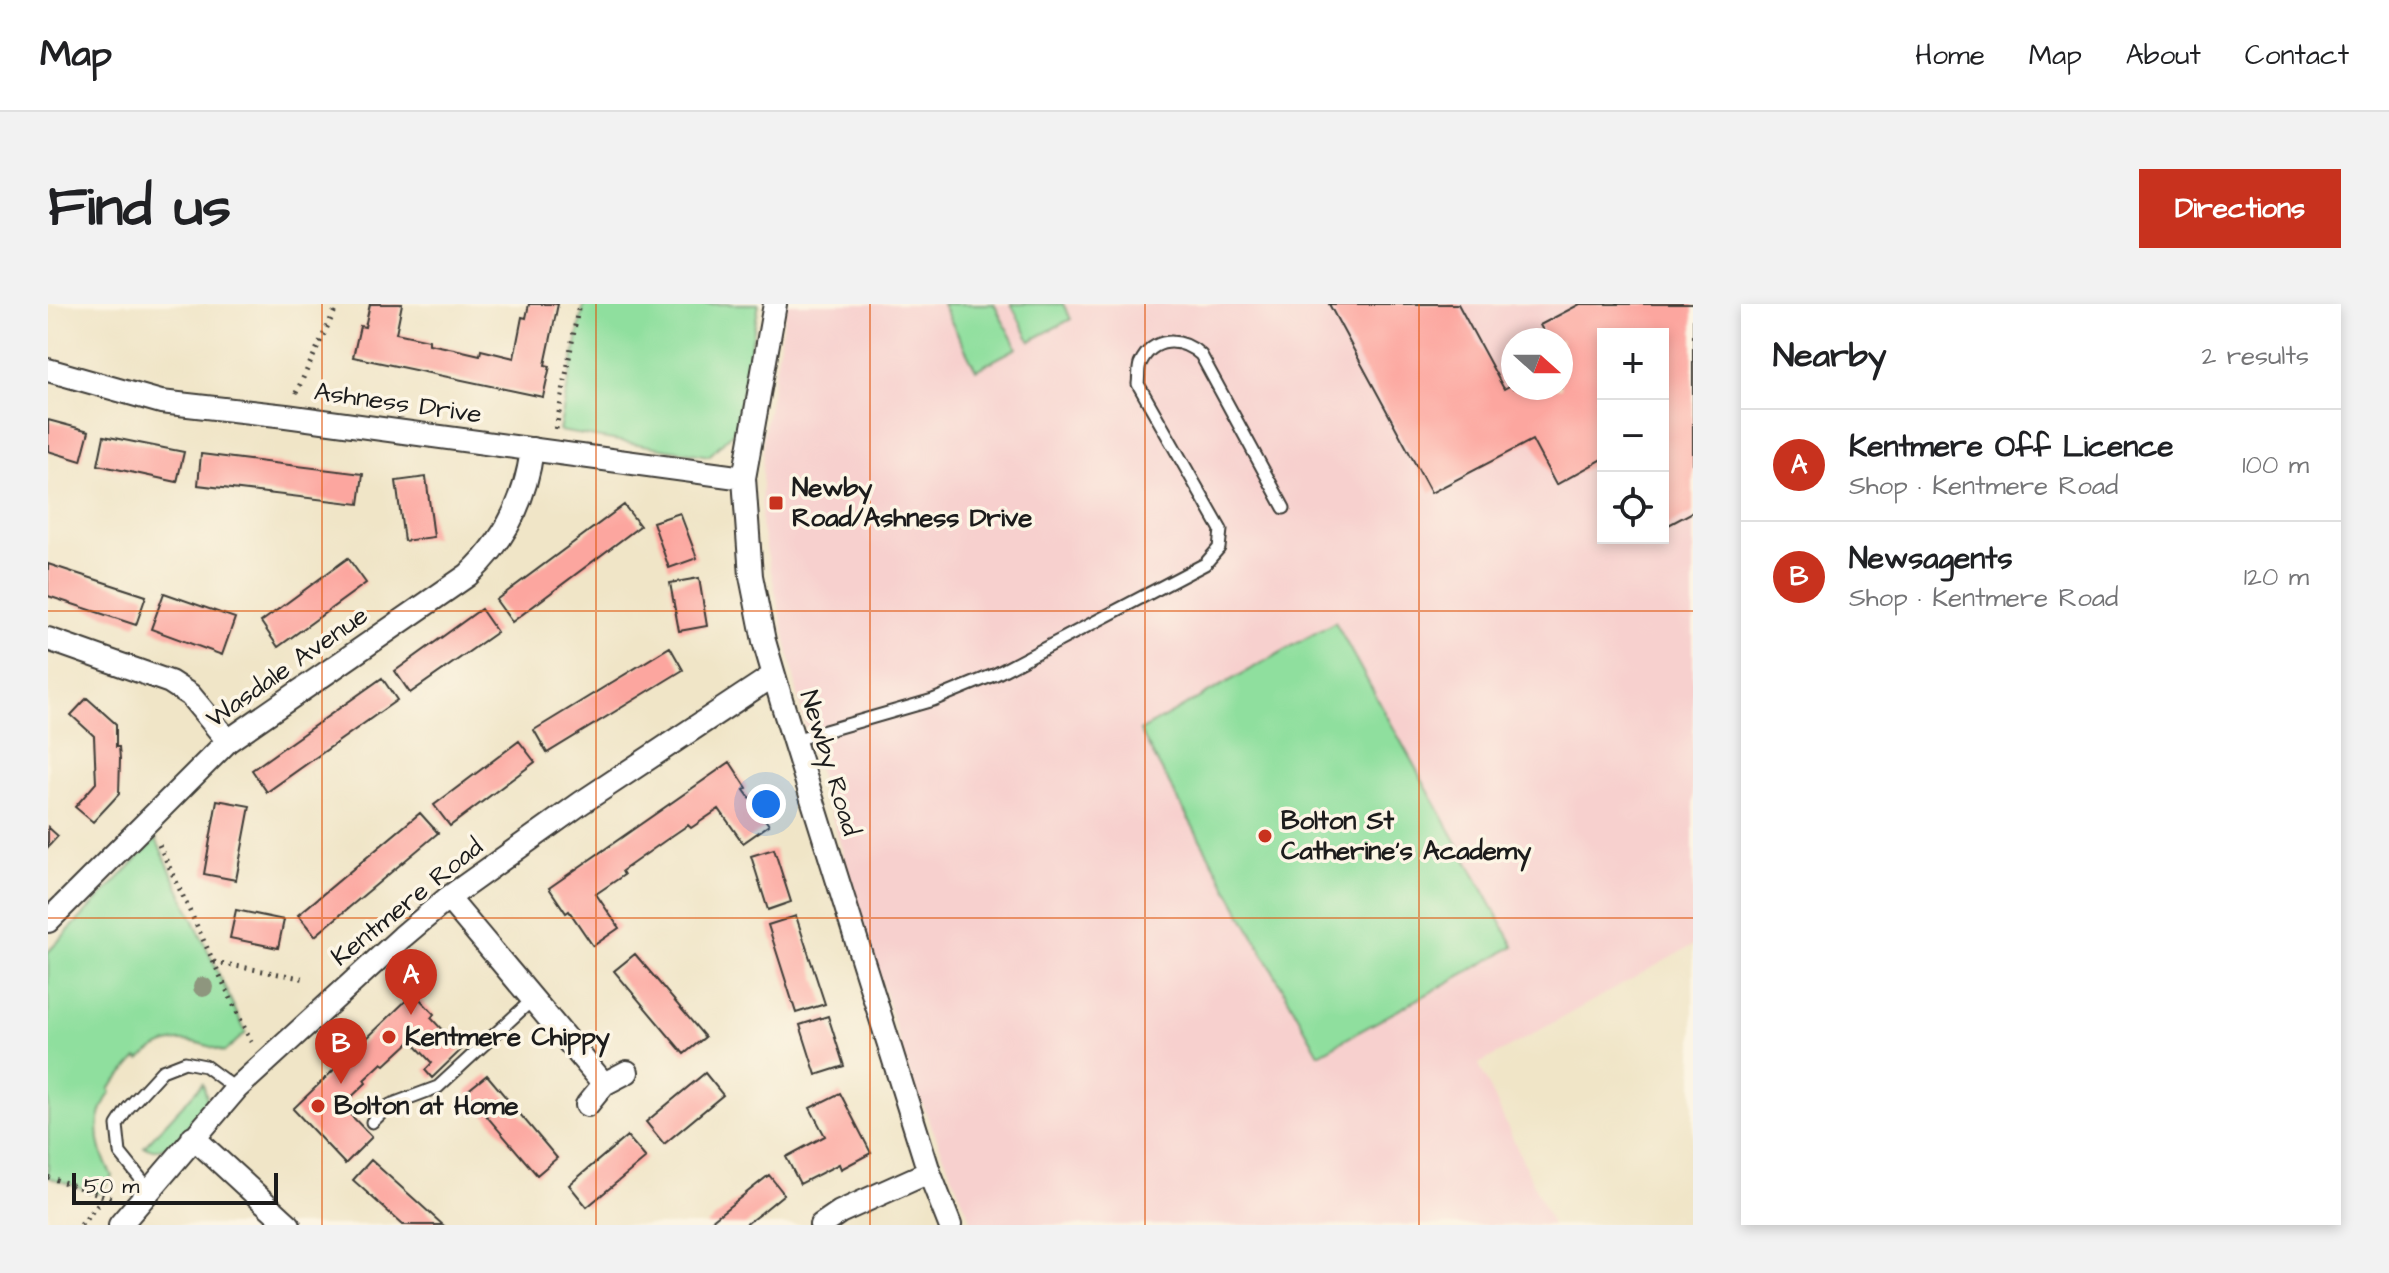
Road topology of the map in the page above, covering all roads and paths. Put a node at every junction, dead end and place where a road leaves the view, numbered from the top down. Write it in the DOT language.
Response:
graph roads {
  1 [pos="338,304"];
  2 [pos="579,304"];
  3 [pos="775,304"];
  4 [pos="48,370"];
  5 [pos="286,416"];
  6 [pos="542,450"];
  7 [pos="744,478"];
  8 [pos="1284,508"];
  9 [pos="48,639"];
  10 [pos="774,675"];
  11 [pos="794,740"];
  12 [pos="228,741"];
  13 [pos="156,839"];
  14 [pos="448,898"];
  15 [pos="48,921"];
  16 [pos="213,962"];
  17 [pos="306,979"];
  18 [pos="533,999"];
  19 [pos="261,1065"];
  20 [pos="627,1072"];
  21 [pos="604,1084"];
  22 [pos="236,1089"];
  23 [pos="587,1105"];
  24 [pos="372,1122"];
  25 [pos="193,1137"];
  26 [pos="929,1172"];
  27 [pos="48,1177"];
  28 [pos="105,1196"];
  29 [pos="142,1197"];
  30 [pos="81,1225"];
  31 [pos="120,1225"];
  32 [pos="289,1225"];
  33 [pos="821,1225"];
  34 [pos="950,1225"];
  1 -- 5 [label="path"];
  2 -- 6 [label="path"];
  3 -- 7 [label="street, Newby Road"];
  4 -- 5 [label="street, Ashness Drive"];
  5 -- 6 [label="street, Ashness Drive"];
  6 -- 7 [label="street, Ashness Drive"];
  6 -- 12 [label="street, Wasdale Avenue"];
  7 -- 10 [label="street, Newby Road"];
  8 -- 11 [label="lane"];
  9 -- 12 [label="street"];
  10 -- 11 [label="street, Newby Road"];
  10 -- 14 [label="street, Kentmere Road"];
  11 -- 26 [label="street, Newby Road"];
  12 -- 15 [label="street, Wasdale Avenue"];
  13 -- 16 [label="path"];
  14 -- 18 [label="street"];
  14 -- 19 [label="street, Kentmere Road"];
  16 -- 17 [label="path"];
  16 -- 19 [label="path"];
  18 -- 21 [label="street"];
  18 -- 24 [label="lane"];
  19 -- 22 [label="street, Kentmere Road"];
  20 -- 21 [label="street"];
  21 -- 23 [label="street"];
  22 -- 25 [label="street, Kentmere Road"];
  22 -- 29 [label="lane"];
  25 -- 29 [label="street, Kentmere Road"];
  25 -- 32 [label="street"];
  26 -- 33 [label="street"];
  26 -- 34 [label="street, Newby Road"];
  27 -- 28 [label="path"];
  28 -- 29 [label="path"];
  28 -- 30 [label="path"];
  29 -- 31 [label="street, Kentmere Road"];
}
